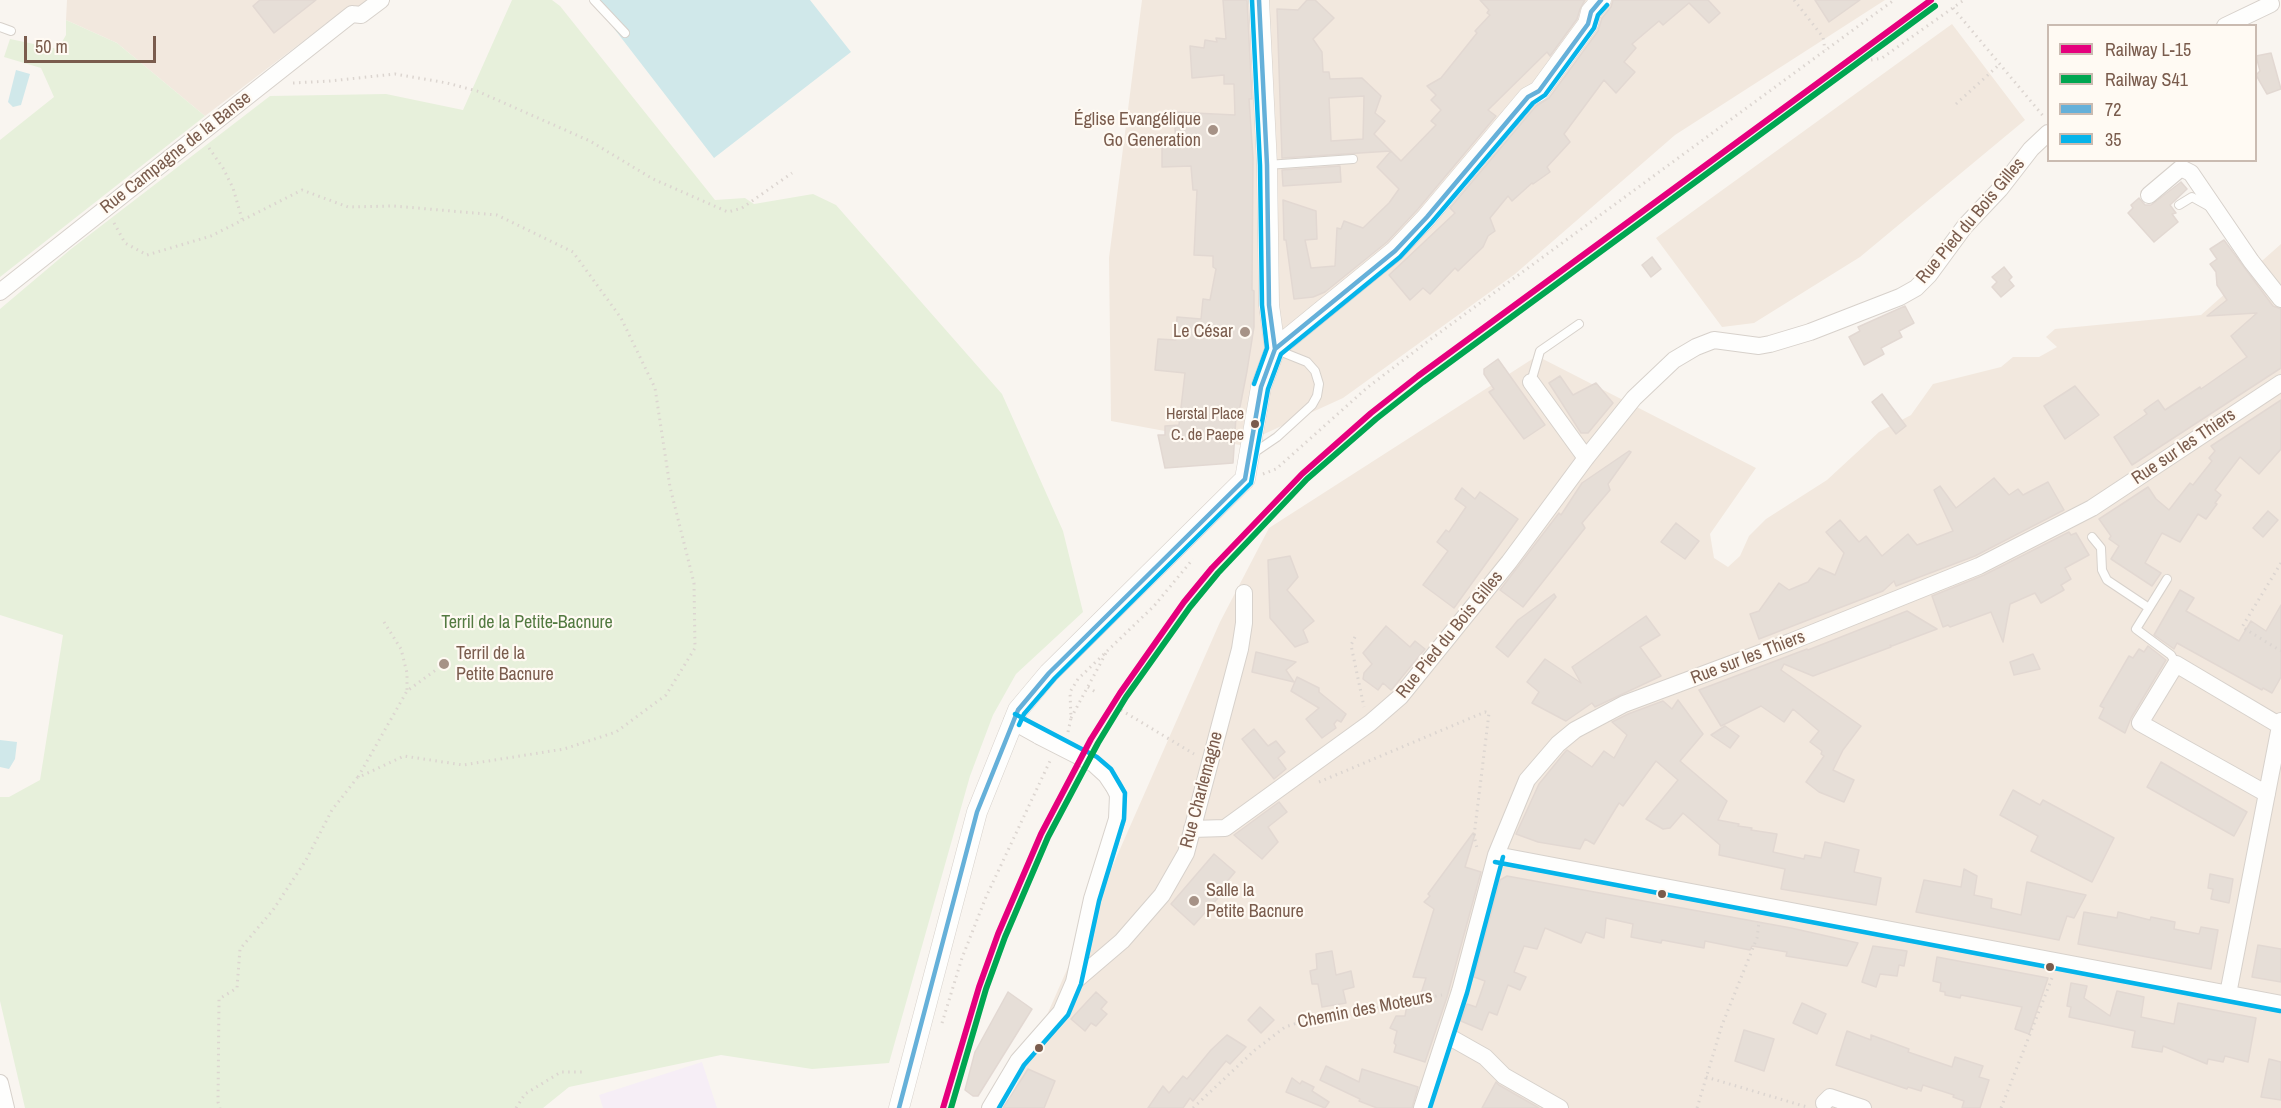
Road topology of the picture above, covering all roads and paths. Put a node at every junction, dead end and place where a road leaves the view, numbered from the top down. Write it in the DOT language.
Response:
graph roads {
  1 [pos="381,0"];
  2 [pos="594,0"];
  3 [pos="1259,0"];
  4 [pos="1601,0"];
  5 [pos="1794,0"];
  6 [pos="1894,0"];
  7 [pos="1964,0"];
  8 [pos="348,7"];
  9 [pos="2274,7"];
  10 [pos="1953,8"];
  11 [pos="2230,24"];
  12 [pos="0,27"];
  13 [pos="11,31"];
  14 [pos="625,33"];
  15 [pos="1825,50"];
  16 [pos="1871,60"];
  17 [pos="2000,64"];
  18 [pos="267,81"];
  19 [pos="1956,104"];
  20 [pos="2047,121"];
  21 [pos="2047,135"];
  22 [pos="198,136"];
  23 [pos="1353,159"];
  24 [pos="1267,165"];
  25 [pos="792,173"];
  26 [pos="2148,195"];
  27 [pos="2179,205"];
  28 [pos="106,208"];
  29 [pos="2216,209"];
  30 [pos="242,219"];
  31 [pos="0,292"];
  32 [pos="2281,299"];
  33 [pos="1270,318"];
  34 [pos="1304,324"];
  35 [pos="1579,324"];
  36 [pos="1275,349"];
  37 [pos="1531,382"];
  38 [pos="2281,383"];
  39 [pos="1586,458"];
  40 [pos="1248,463"];
  41 [pos="2092,537"];
  42 [pos="1196,555"];
  43 [pos="2281,563"];
  44 [pos="2167,579"];
  45 [pos="1244,593"];
  46 [pos="2149,608"];
  47 [pos="384,622"];
  48 [pos="1355,636"];
  49 [pos="1107,651"];
  50 [pos="2281,651"];
  51 [pos="444,664"];
  52 [pos="2176,664"];
  53 [pos="1088,687"];
  54 [pos="407,691"];
  55 [pos="1097,693"];
  56 [pos="1121,710"];
  57 [pos="1071,718"];
  58 [pos="1012,721"];
  59 [pos="1370,723"];
  60 [pos="2280,723"];
  61 [pos="1068,732"];
  62 [pos="2278,743"];
  63 [pos="1050,761"];
  64 [pos="1210,764"];
  65 [pos="357,778"];
  66 [pos="1318,782"];
  67 [pos="2267,794"];
  68 [pos="1192,829"];
  69 [pos="1496,855"];
  70 [pos="1761,906"];
  71 [pos="2058,962"];
  72 [pos="1074,982"];
  73 [pos="1460,991"];
  74 [pos="2228,994"];
  75 [pos="2281,1004"];
  76 [pos="940,1031"];
  77 [pos="1446,1035"];
  78 [pos="584,1072"];
  79 [pos="1706,1077"];
  80 [pos="0,1083"];
  81 [pos="1817,1105"];
  82 [pos="6,1108"];
  83 [pos="220,1108"];
  84 [pos="516,1108"];
  85 [pos="899,1108"];
  86 [pos="990,1108"];
  87 [pos="1193,1108"];
  88 [pos="1422,1108"];
  89 [pos="1560,1108"];
  90 [pos="1697,1108"];
  91 [pos="1863,1108"];
  92 [pos="2001,1108"];
  1 -- 8 [label="street, Rue Campagne de la Banse"];
  2 -- 14 [label="lane"];
  3 -- 24 [label="street"];
  4 -- 34 [label="street"];
  5 -- 15 [label="path"];
  6 -- 15 [label="path"];
  7 -- 10 [label="path"];
  8 -- 18 [label="street, Rue Campagne de la Banse"];
  9 -- 11 [label="street"];
  10 -- 16 [label="path"];
  10 -- 17 [label="path"];
  12 -- 13 [label="lane"];
  15 -- 40 [label="path"];
  17 -- 19 [label="path"];
  17 -- 20 [label="path"];
  18 -- 22 [label="street, Rue Campagne de la Banse"];
  18 -- 25 [label="path"];
  21 -- 39 [label="street, Rue Pied du Bois Gilles"];
  22 -- 28 [label="street, Rue Campagne de la Banse"];
  22 -- 30 [label="path"];
  23 -- 24 [label="lane"];
  24 -- 33 [label="street"];
  26 -- 29 [label="street"];
  27 -- 29 [label="lane"];
  28 -- 30 [label="path"];
  28 -- 31 [label="street, Rue Campagne de la Banse"];
  29 -- 32 [label="street"];
  30 -- 65 [label="path"];
  33 -- 34 [label="street"];
  33 -- 36 [label="street"];
  34 -- 36 [label="street"];
  35 -- 37 [label="lane"];
  36 -- 40 [label="street"];
  36 -- 40 [label="lane"];
  37 -- 39 [label="street"];
  38 -- 69 [label="street, Rue sur les Thiers"];
  39 -- 59 [label="street, Rue Pied du Bois Gilles"];
  40 -- 58 [label="street"];
  41 -- 46 [label="lane"];
  42 -- 49 [label="path"];
  43 -- 50 [label="path"];
  44 -- 46 [label="lane"];
  45 -- 64 [label="street, Rue Charlemagne"];
  46 -- 52 [label="lane"];
  47 -- 54 [label="path"];
  48 -- 59 [label="path"];
  49 -- 53 [label="path"];
  49 -- 57 [label="path"];
  51 -- 54 [label="path"];
  52 -- 60 [label="street"];
  52 -- 67 [label="street"];
  53 -- 55 [label="path"];
  53 -- 57 [label="path"];
  54 -- 65 [label="path"];
  56 -- 64 [label="path"];
  57 -- 61 [label="path"];
  58 -- 72 [label="street, Rue Charlemagne, bridge"];
  58 -- 85 [label="street"];
  59 -- 68 [label="street, Rue Pied du Bois Gilles"];
  60 -- 62 [label="street"];
  62 -- 67 [label="street"];
  63 -- 76 [label="path"];
  64 -- 68 [label="street, Rue Charlemagne"];
  65 -- 83 [label="path"];
  66 -- 69 [label="path"];
  67 -- 74 [label="street"];
  68 -- 72 [label="street, Rue Charlemagne"];
  69 -- 70 [label="street"];
  69 -- 73 [label="street, Rue sur les Thiers"];
  70 -- 71 [label="street"];
  70 -- 79 [label="path"];
  71 -- 74 [label="street"];
  71 -- 92 [label="path"];
  72 -- 86 [label="street, Rue Charlemagne"];
  73 -- 77 [label="street, Rue sur les Thiers"];
  73 -- 87 [label="path, Chemin des Moteurs"];
  74 -- 75 [label="street"];
  77 -- 88 [label="street, Rue sur les Thiers"];
  77 -- 89 [label="street"];
  78 -- 84 [label="path"];
  79 -- 81 [label="path"];
  79 -- 90 [label="path"];
  80 -- 82 [label="street"];
  81 -- 91 [label="street"];
}
